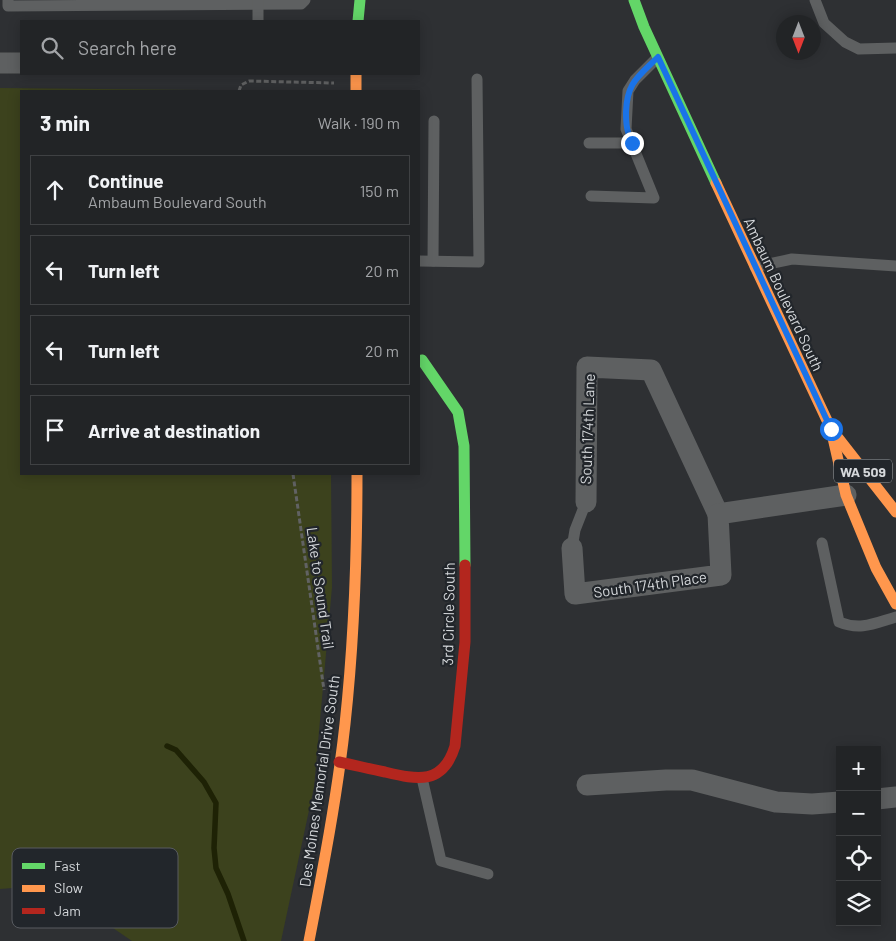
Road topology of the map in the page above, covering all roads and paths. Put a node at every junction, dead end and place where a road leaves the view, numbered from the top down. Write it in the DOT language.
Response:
graph roads {
  1 [pos="8,0"];
  2 [pos="305,0"];
  3 [pos="360,0"];
  4 [pos="634,0"];
  5 [pos="815,0"];
  6 [pos="133,2"];
  7 [pos="196,2"];
  8 [pos="258,2"];
  9 [pos="72,3"];
  10 [pos="258,20"];
  11 [pos="358,20"];
  12 [pos="896,48"];
  13 [pos="658,57"];
  14 [pos="0,63"];
  15 [pos="20,63"];
  16 [pos="356,75"];
  17 [pos="477,79"];
  18 [pos="334,83"];
  19 [pos="239,90"];
  20 [pos="356,90"];
  21 [pos="434,121"];
  22 [pos="589,143"];
  23 [pos="632,143"];
  24 [pos="591,196"];
  25 [pos="420,261"];
  26 [pos="433,261"];
  27 [pos="896,266"];
  28 [pos="755,267"];
  29 [pos="422,360"];
  30 [pos="831,429"];
  31 [pos="293,475"];
  32 [pos="357,475"];
  33 [pos="846,495"];
  34 [pos="586,502"];
  35 [pos="896,512"];
  36 [pos="718,514"];
  37 [pos="574,539"];
  38 [pos="822,542"];
  39 [pos="896,604"];
  40 [pos="896,617"];
  41 [pos="325,694"];
  42 [pos="340,762"];
  43 [pos="422,778"];
  44 [pos="587,785"];
  45 [pos="896,797"];
  46 [pos="881,799"];
  47 [pos="836,802"];
  48 [pos="488,874"];
  49 [pos="309,941"];
  1 -- 9 [label="lane"];
  2 -- 8 [label="lane"];
  3 -- 11 [label="main road"];
  4 -- 13 [label="main road, Ambaum Boulevard South / WA 509"];
  5 -- 12 [label="lane"];
  6 -- 7 [label="lane"];
  6 -- 9 [label="lane"];
  7 -- 8 [label="lane"];
  8 -- 10 [label="lane"];
  13 -- 23 [label="lane"];
  13 -- 28 [label="main road, Ambaum Boulevard South / WA 509"];
  14 -- 15 [label="street"];
  16 -- 20 [label="main road"];
  17 -- 26 [label="lane"];
  18 -- 19 [label="path"];
  21 -- 26 [label="lane"];
  22 -- 23 [label="lane"];
  23 -- 24 [label="lane"];
  25 -- 26 [label="lane"];
  27 -- 28 [label="lane"];
  28 -- 30 [label="main road, Ambaum Boulevard South / WA 509"];
  29 -- 43 [label="main road, 3rd Circle South"];
  30 -- 33 [label="main road, Ambaum Boulevard South"];
  30 -- 35 [label="main road, WA 509"];
  31 -- 41 [label="path, Lake to Sound Trail"];
  32 -- 42 [label="main road, Des Moines Memorial Drive South"];
  33 -- 36 [label="street"];
  33 -- 39 [label="main road, Ambaum Boulevard South"];
  34 -- 36 [label="street, South 174th Lane"];
  34 -- 37 [label="lane, South 174th Lane"];
  36 -- 37 [label="street, South 174th Place"];
  38 -- 40 [label="lane"];
  42 -- 43 [label="main road"];
  42 -- 49 [label="main road, Des Moines Memorial Drive South"];
  43 -- 48 [label="lane"];
  44 -- 47 [label="street"];
  45 -- 46 [label="street"];
}
